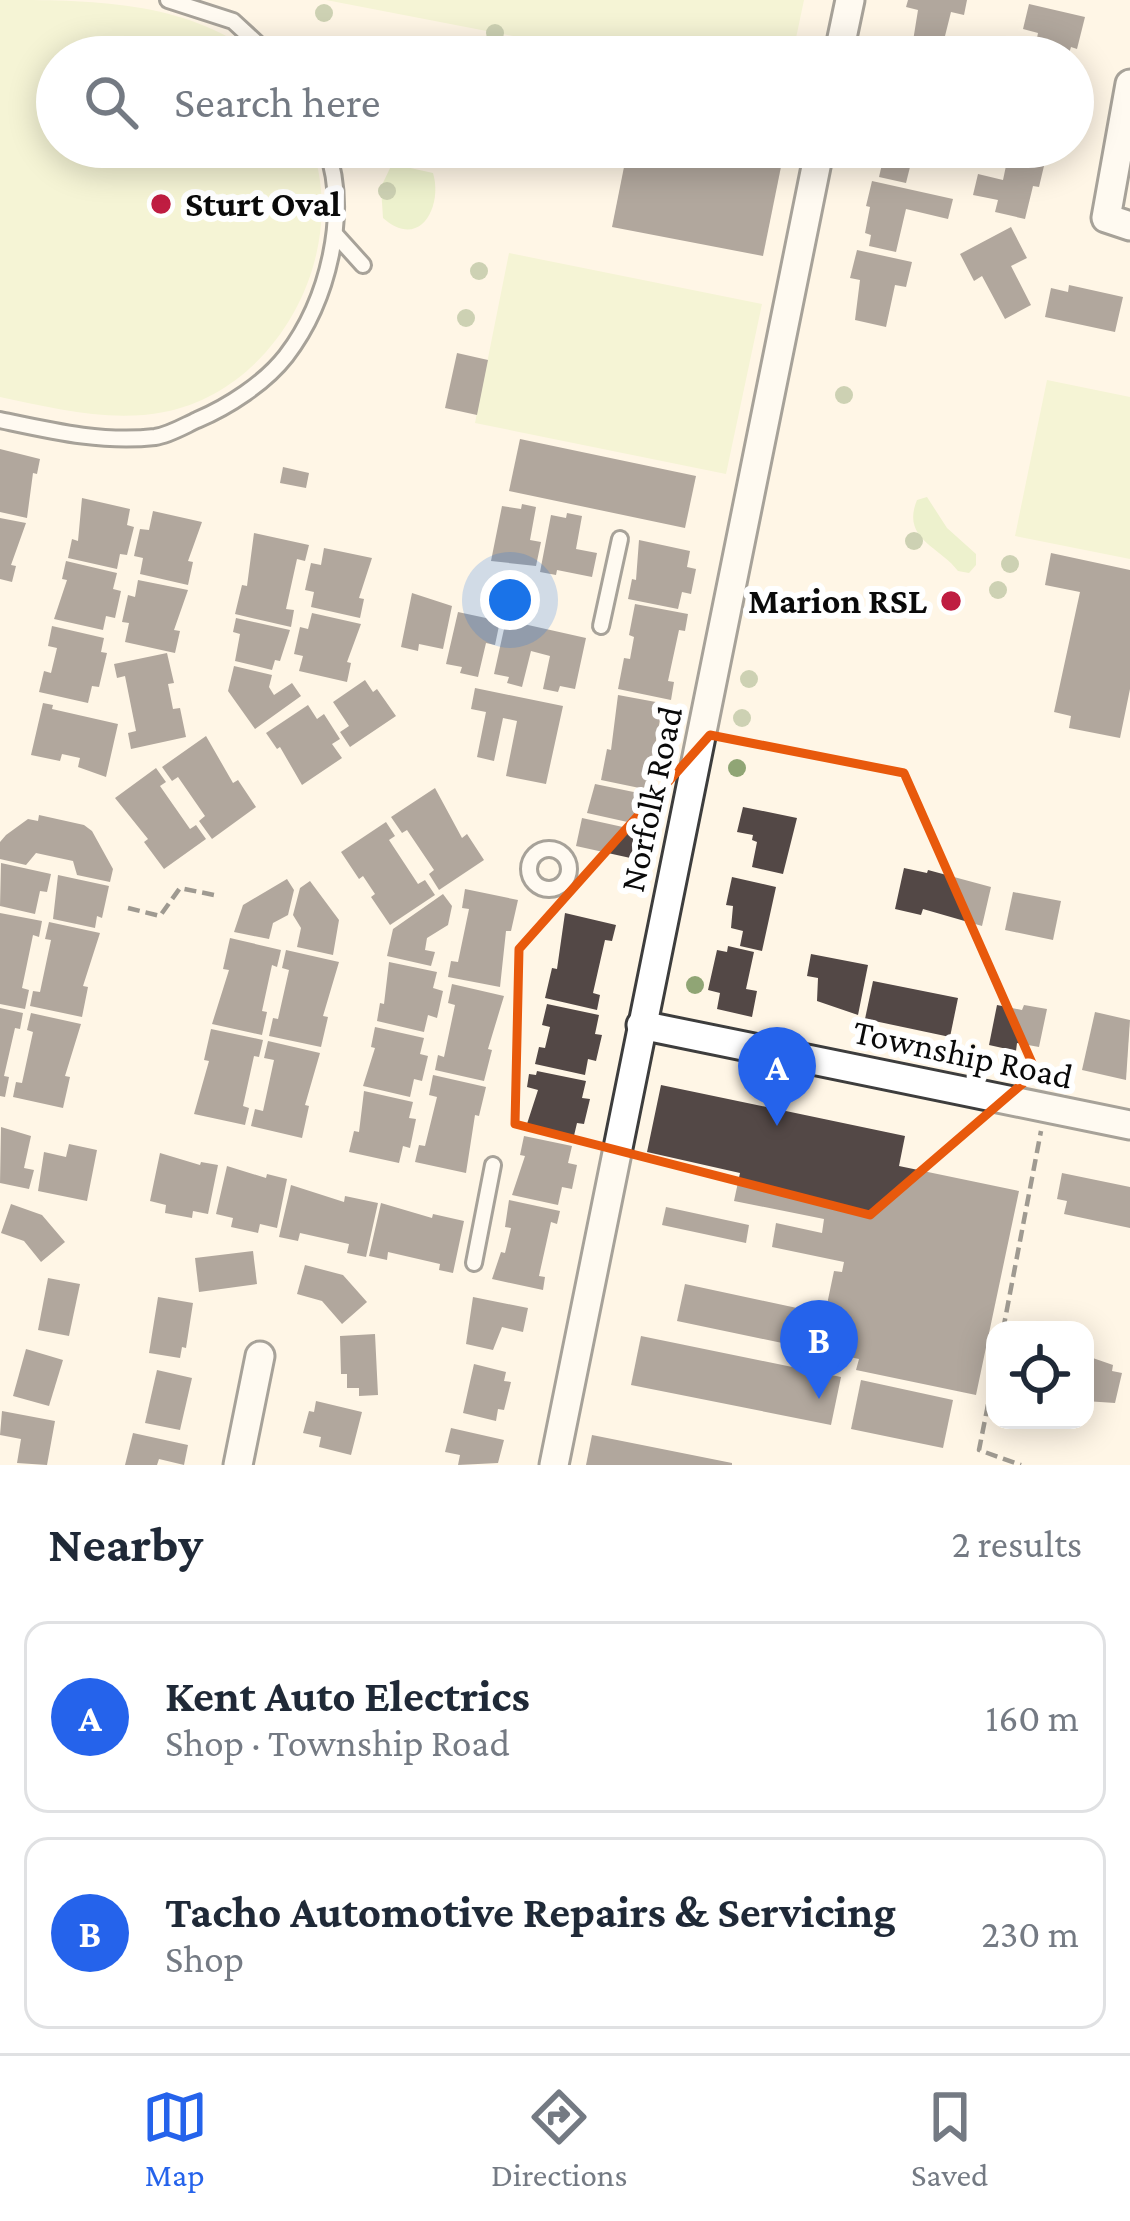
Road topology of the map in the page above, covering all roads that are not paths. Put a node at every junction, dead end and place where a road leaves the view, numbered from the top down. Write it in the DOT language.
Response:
graph roads {
  1 [pos="168,0"];
  2 [pos="850,0"];
  3 [pos="249,36"];
  4 [pos="842,36"];
  5 [pos="1130,84"];
  6 [pos="333,168"];
  7 [pos="816,168"];
  8 [pos="1130,226"];
  9 [pos="334,234"];
  10 [pos="363,265"];
  11 [pos="0,420"];
  12 [pos="620,539"];
  13 [pos="601,626"];
  14 [pos="641,1025"];
  15 [pos="1130,1125"];
  16 [pos="493,1166"];
  17 [pos="474,1263"];
  18 [pos="260,1355"];
  19 [pos="238,1465"];
  20 [pos="554,1465"];
  1 -- 3 [label="lane"];
  2 -- 4 [label="street"];
  5 -- 8 [label="street"];
  6 -- 9 [label="lane"];
  7 -- 14 [label="street, Norfolk Road"];
  9 -- 10 [label="lane"];
  9 -- 11 [label="lane"];
  12 -- 13 [label="lane"];
  14 -- 15 [label="street, Township Road"];
  14 -- 20 [label="street, Norfolk Road"];
  16 -- 17 [label="lane"];
  18 -- 19 [label="street"];
}
